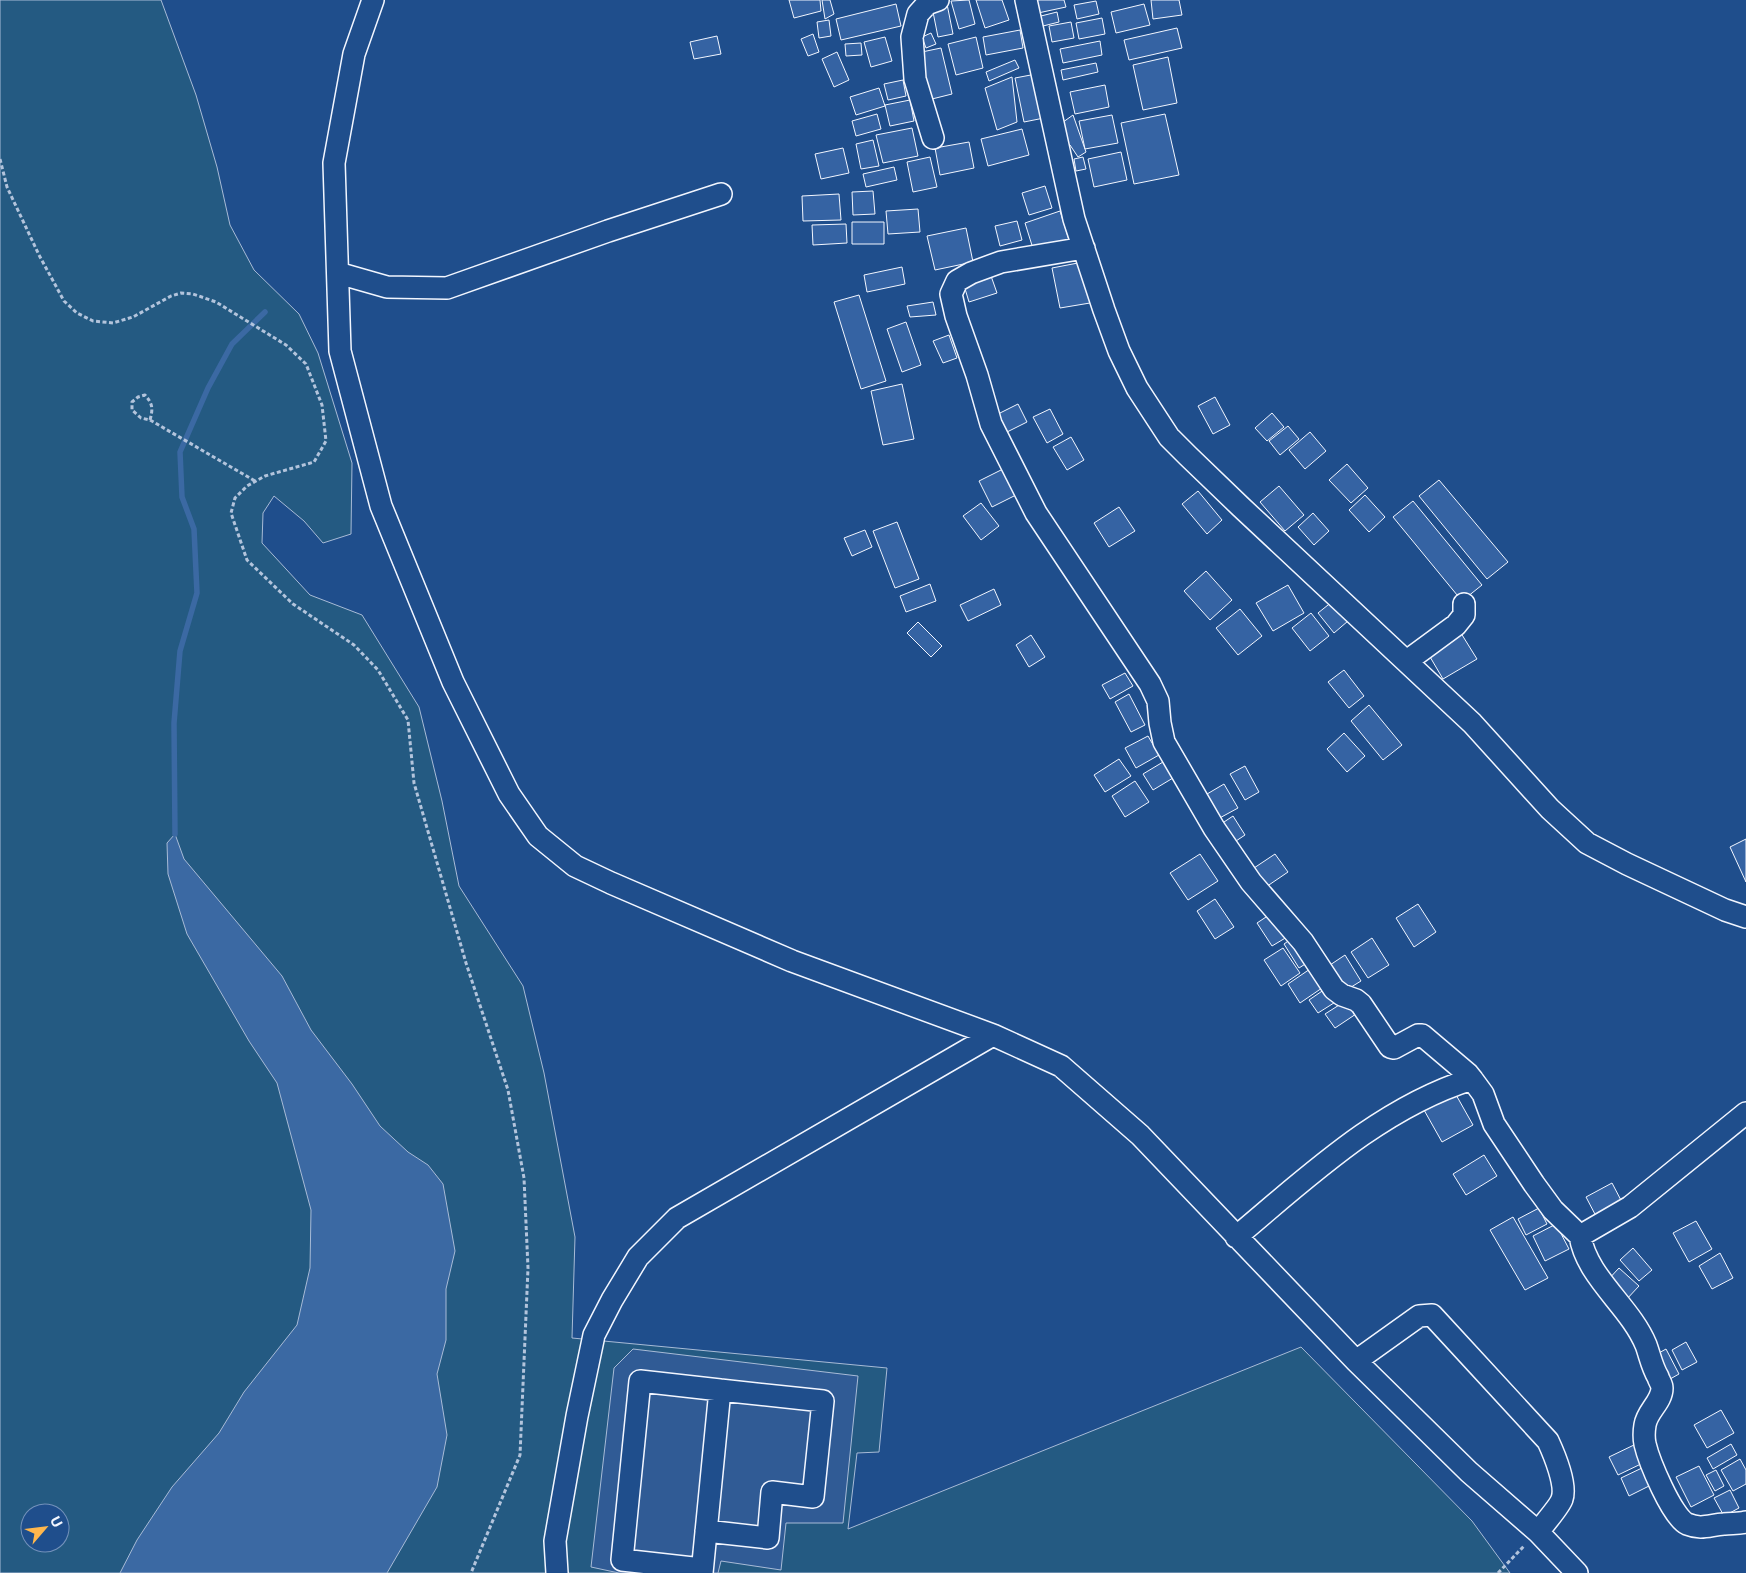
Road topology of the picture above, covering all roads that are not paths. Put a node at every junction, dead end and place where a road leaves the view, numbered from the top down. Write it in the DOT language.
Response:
graph roads {
  1 [pos="373,0"];
  2 [pos="938,0"];
  3 [pos="1026,0"];
  4 [pos="933,138"];
  5 [pos="721,194"];
  6 [pos="1084,248"];
  7 [pos="338,273"];
  8 [pos="1464,604"];
  9 [pos="1406,662"];
  10 [pos="1746,917"];
  11 [pos="993,1036"];
  12 [pos="1472,1079"];
  13 [pos="1746,1113"];
  14 [pos="1580,1236"];
  15 [pos="1236,1237"];
  16 [pos="1356,1361"];
  17 [pos="720,1390"];
  18 [pos="1746,1522"];
  19 [pos="706,1531"];
  20 [pos="1538,1532"];
  21 [pos="702,1571"];
  22 [pos="557,1573"];
  23 [pos="1577,1573"];
  1 -- 7 [label="street"];
  2 -- 4 [label="street"];
  3 -- 6 [label="street"];
  5 -- 7 [label="street"];
  6 -- 9 [label="street"];
  6 -- 12 [label="street"];
  7 -- 11 [label="street"];
  8 -- 9 [label="street"];
  9 -- 10 [label="street"];
  11 -- 15 [label="street"];
  11 -- 22 [label="street"];
  12 -- 14 [label="street"];
  12 -- 15 [label="street"];
  13 -- 14 [label="street"];
  14 -- 18 [label="street"];
  15 -- 16 [label="street"];
  16 -- 20 [label="street"];
  16 -- 20 [label="street"];
  17 -- 19 [label="street"];
  17 -- 19 [label="street"];
  17 -- 21 [label="street"];
  19 -- 21 [label="street"];
  20 -- 23 [label="street"];
}
